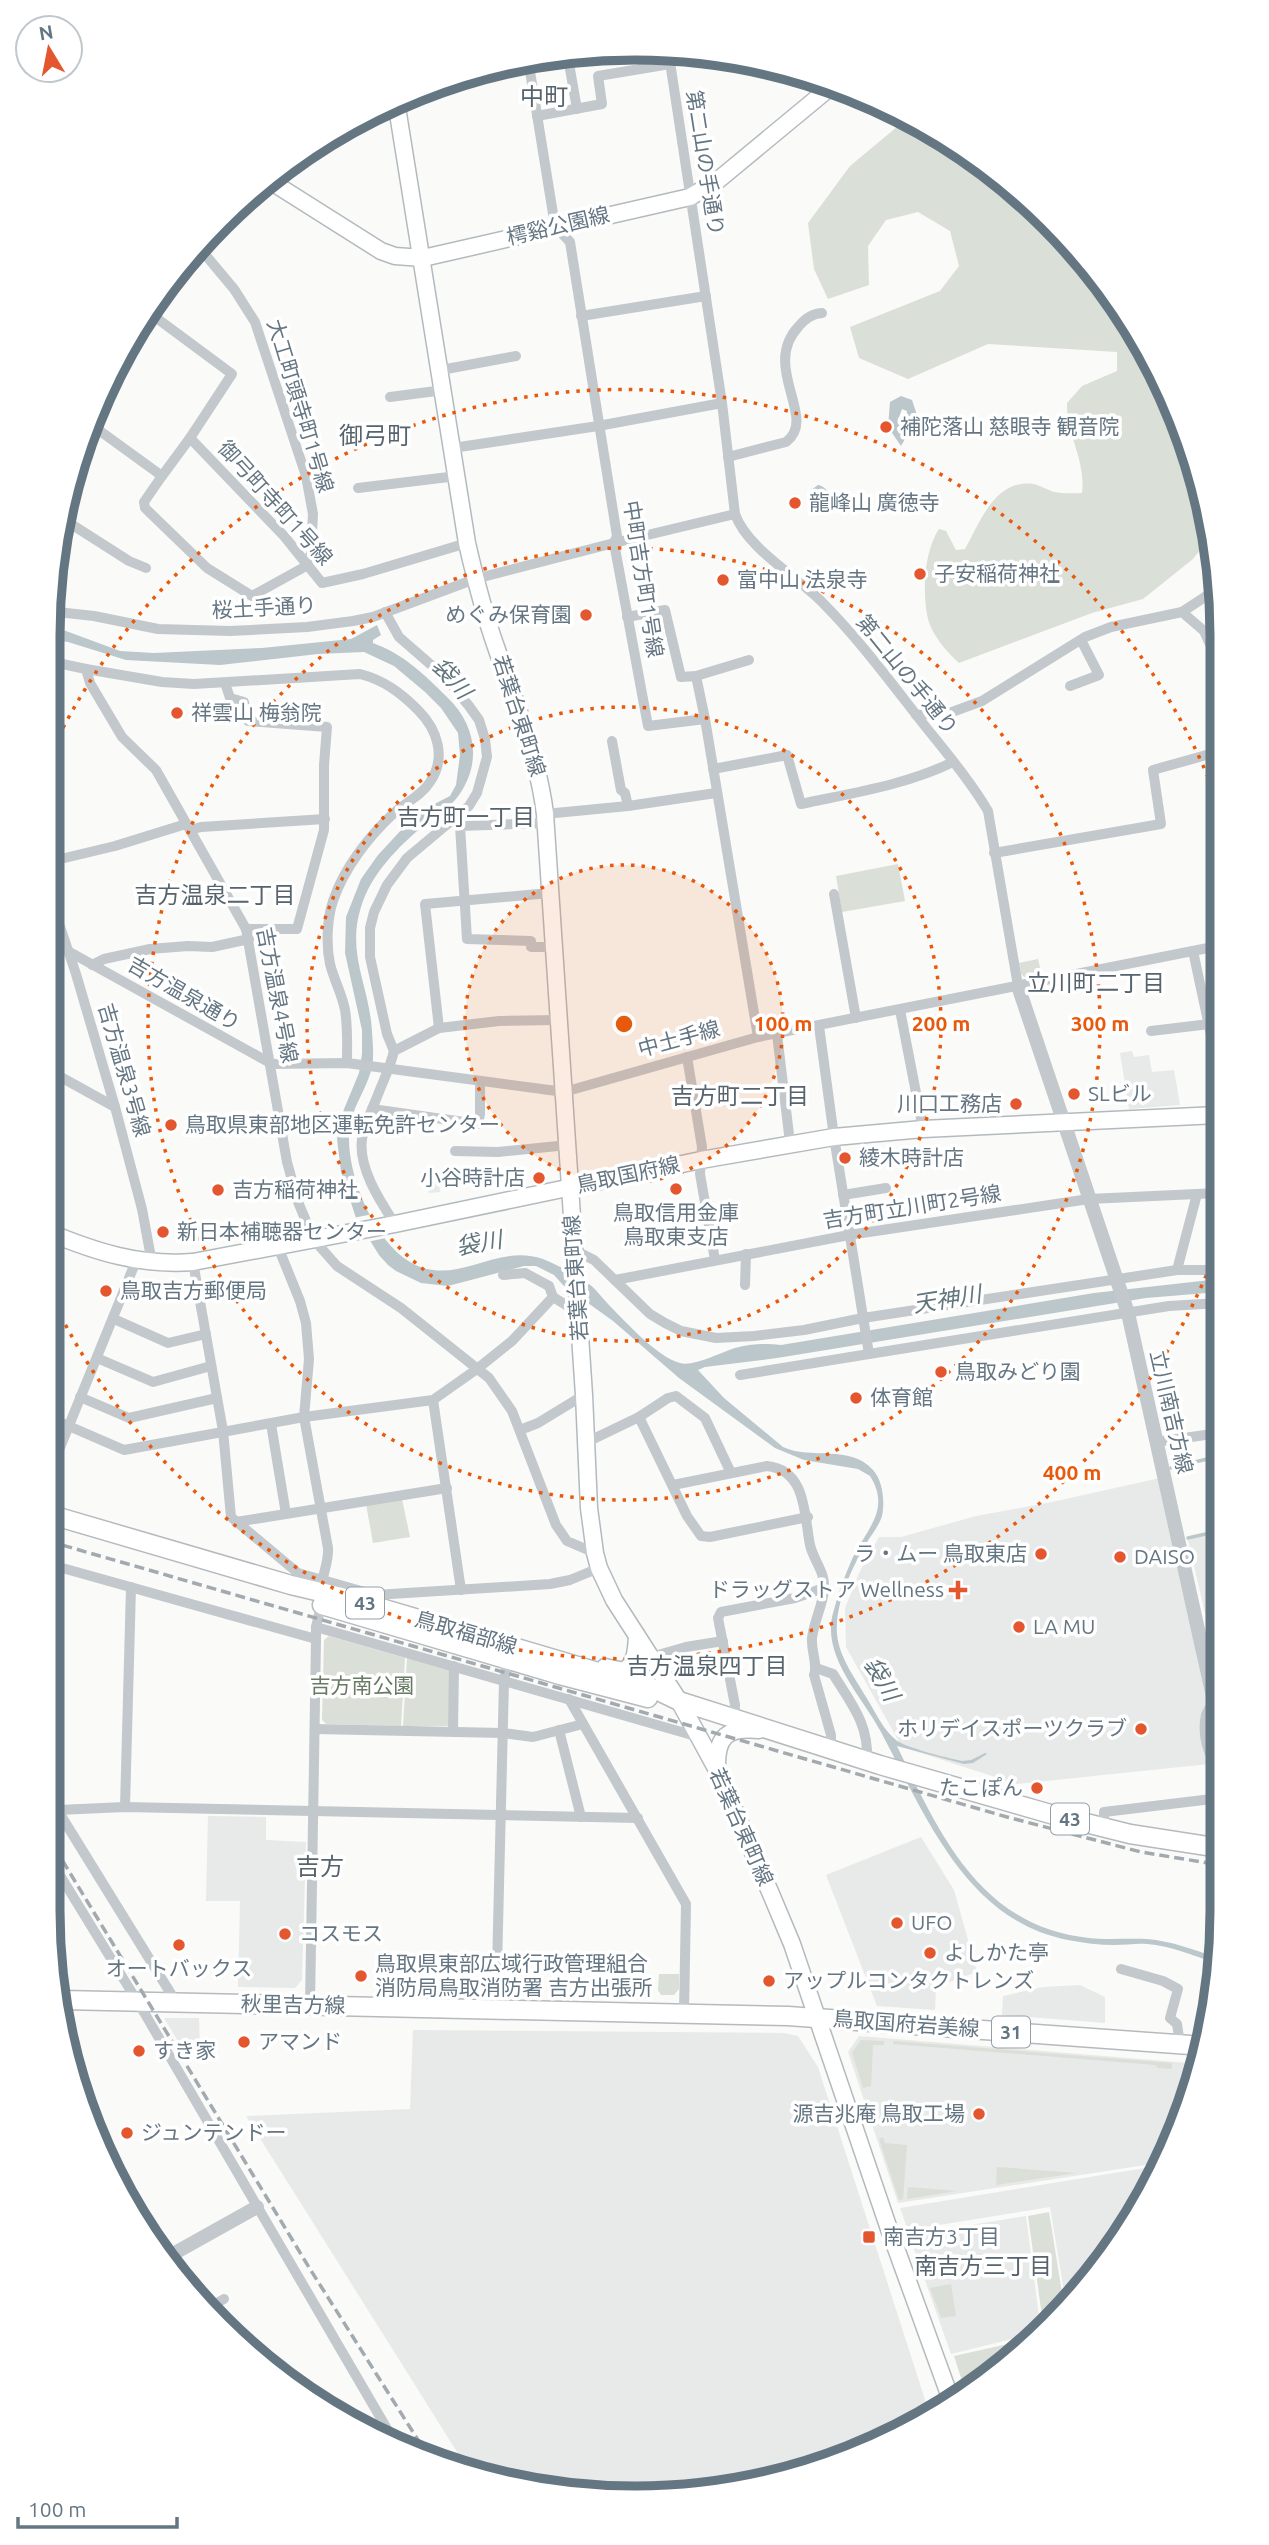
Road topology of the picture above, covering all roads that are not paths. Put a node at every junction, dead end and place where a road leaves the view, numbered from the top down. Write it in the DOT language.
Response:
graph roads {
  1 [pos="670,61"];
  2 [pos="568,63"];
  3 [pos="670,64"];
  4 [pos="530,70"];
  5 [pos="824,92"];
  6 [pos="577,108"];
  7 [pos="398,111"];
  8 [pos="537,116"];
  9 [pos="276,185"];
  10 [pos="690,197"];
  11 [pos="555,226"];
  12 [pos="204,253"];
  13 [pos="423,258"];
  14 [pos="706,296"];
  15 [pos="822,313"];
  16 [pos="581,316"];
  17 [pos="155,317"];
  18 [pos="516,356"];
  19 [pos="441,370"];
  20 [pos="444,390"];
  21 [pos="390,397"];
  22 [pos="722,403"];
  23 [pos="598,426"];
  24 [pos="97,430"];
  25 [pos="190,438"];
  26 [pos="453,448"];
  27 [pos="728,457"];
  28 [pos="162,476"];
  29 [pos="457,476"];
  30 [pos="358,488"];
  31 [pos="735,514"];
  32 [pos="71,524"];
  33 [pos="614,542"];
  34 [pos="467,543"];
  35 [pos="308,565"];
  36 [pos="146,568"];
  37 [pos="475,579"];
  38 [pos="1208,595"];
  39 [pos="61,612"];
  40 [pos="384,612"];
  41 [pos="1182,612"];
  42 [pos="628,617"];
  43 [pos="1210,639"];
  44 [pos="1081,640"];
  45 [pos="750,660"];
  46 [pos="60,664"];
  47 [pos="86,669"];
  48 [pos="696,676"];
  49 [pos="225,683"];
  50 [pos="1070,686"];
  51 [pos="916,715"];
  52 [pos="705,719"];
  53 [pos="612,741"];
  54 [pos="1210,754"];
  55 [pos="953,762"];
  56 [pos="713,769"];
  57 [pos="716,793"];
  58 [pos="628,806"];
  59 [pos="545,818"];
  60 [pos="325,819"];
  61 [pos="459,822"];
  62 [pos="188,827"];
  63 [pos="994,852"];
  64 [pos="60,859"];
  65 [pos="550,893"];
  66 [pos="834,894"];
  67 [pos="464,901"];
  68 [pos="60,929"];
  69 [pos="248,934"];
  70 [pos="60,947"];
  71 [pos="554,947"];
  72 [pos="1210,948"];
  73 [pos="67,951"];
  74 [pos="1193,951"];
  75 [pos="93,965"];
  76 [pos="1018,986"];
  77 [pos="900,1010"];
  78 [pos="1210,1010"];
  79 [pos="856,1018"];
  80 [pos="559,1020"];
  81 [pos="1210,1024"];
  82 [pos="819,1026"];
  83 [pos="439,1028"];
  84 [pos="1151,1031"];
  85 [pos="777,1034"];
  86 [pos="758,1037"];
  87 [pos="394,1051"];
  88 [pos="687,1057"];
  89 [pos="272,1064"];
  90 [pos="349,1064"];
  91 [pos="388,1070"];
  92 [pos="60,1077"];
  93 [pos="480,1082"];
  94 [pos="564,1092"];
  95 [pos="116,1107"];
  96 [pos="372,1109"];
  97 [pos="1210,1115"];
  98 [pos="1062,1122"];
  99 [pos="923,1129"];
  100 [pos="834,1137"];
  101 [pos="790,1143"];
  102 [pos="568,1145"];
  103 [pos="455,1151"];
  104 [pos="701,1160"];
  105 [pos="570,1187"];
  106 [pos="886,1188"];
  107 [pos="1210,1193"];
  108 [pos="1197,1194"];
  109 [pos="843,1195"];
  110 [pos="1089,1199"];
  111 [pos="393,1224"];
  112 [pos="849,1236"];
  113 [pos="60,1237"];
  114 [pos="314,1240"];
  115 [pos="278,1247"];
  116 [pos="574,1254"];
  117 [pos="746,1254"];
  118 [pos="715,1259"];
  119 [pos="144,1262"];
  120 [pos="193,1262"];
  121 [pos="1210,1269"];
  122 [pos="1177,1270"];
  123 [pos="503,1275"];
  124 [pos="615,1280"];
  125 [pos="1117,1280"];
  126 [pos="745,1285"];
  127 [pos="553,1297"];
  128 [pos="1210,1304"];
  129 [pos="578,1310"];
  130 [pos="1127,1311"];
  131 [pos="114,1319"];
  132 [pos="863,1321"];
  133 [pos="205,1334"];
  134 [pos="869,1351"];
  135 [pos="97,1358"];
  136 [pos="211,1366"];
  137 [pos="477,1369"];
  138 [pos="740,1374"];
  139 [pos="584,1395"];
  140 [pos="80,1397"];
  141 [pos="217,1398"];
  142 [pos="433,1400"];
  143 [pos="304,1417"];
  144 [pos="639,1417"];
  145 [pos="60,1423"];
  146 [pos="271,1424"];
  147 [pos="67,1426"];
  148 [pos="520,1430"];
  149 [pos="223,1431"];
  150 [pos="1210,1434"];
  151 [pos="587,1442"];
  152 [pos="1156,1442"];
  153 [pos="60,1445"];
  154 [pos="731,1473"];
  155 [pos="673,1485"];
  156 [pos="447,1488"];
  157 [pos="321,1508"];
  158 [pos="286,1514"];
  159 [pos="60,1517"];
  160 [pos="808,1517"];
  161 [pos="236,1522"];
  162 [pos="60,1529"];
  163 [pos="597,1561"];
  164 [pos="60,1567"];
  165 [pos="131,1587"];
  166 [pos="824,1588"];
  167 [pos="461,1590"];
  168 [pos="322,1592"];
  169 [pos="316,1627"];
  170 [pos="637,1637"];
  171 [pos="316,1639"];
  172 [pos="723,1642"];
  173 [pos="651,1657"];
  174 [pos="508,1659"];
  175 [pos="568,1663"];
  176 [pos="454,1666"];
  177 [pos="816,1668"];
  178 [pos="1210,1677"];
  179 [pos="504,1681"];
  180 [pos="569,1699"];
  181 [pos="679,1701"];
  182 [pos="1210,1707"];
  183 [pos="734,1718"];
  184 [pos="583,1724"];
  185 [pos="315,1729"];
  186 [pos="559,1730"];
  187 [pos="453,1732"];
  188 [pos="503,1733"];
  189 [pos="782,1733"];
  190 [pos="699,1737"];
  191 [pos="831,1749"];
  192 [pos="1210,1753"];
  193 [pos="873,1763"];
  194 [pos="718,1772"];
  195 [pos="1210,1799"];
  196 [pos="125,1807"];
  197 [pos="312,1811"];
  198 [pos="60,1812"];
  199 [pos="500,1815"];
  200 [pos="581,1817"];
  201 [pos="638,1818"];
  202 [pos="60,1823"];
  203 [pos="1104,1828"];
  204 [pos="1210,1846"];
  205 [pos="60,1875"];
  206 [pos="1121,1969"];
  207 [pos="67,2000"];
  208 [pos="137,2001"];
  209 [pos="176,2002"];
  210 [pos="310,2005"];
  211 [pos="496,2009"];
  212 [pos="684,2013"];
  213 [pos="817,2018"];
  214 [pos="1180,2044"];
  215 [pos="1193,2045"];
  216 [pos="257,2207"];
  217 [pos="173,2254"];
  218 [pos="224,2299"];
  219 [pos="215,2304"];
  220 [pos="948,2392"];
  221 [pos="386,2427"];
  1 -- 3 [label="street, 第二山の手通り"];
  2 -- 6 [label="street"];
  3 -- 6 [label="street"];
  3 -- 10 [label="street, 第二山の手通り"];
  4 -- 8 [label="street, 中町吉方町1号線"];
  5 -- 10 [label="main road, 樗谿公園線"];
  6 -- 8 [label="street"];
  7 -- 13 [label="main road, 若葉台東町線"];
  8 -- 11 [label="street, 中町吉方町1号線"];
  9 -- 13 [label="main road, 樗谿公園線"];
  10 -- 11 [label="main road, 樗谿公園線"];
  10 -- 14 [label="street, 第二山の手通り"];
  11 -- 13 [label="main road, 樗谿公園線"];
  11 -- 16 [label="street, 中町吉方町1号線"];
  12 -- 35 [label="street, 大工町頭寺町1号線"];
  13 -- 19 [label="main road, 若葉台東町線"];
  14 -- 16 [label="street"];
  14 -- 22 [label="street, 第二山の手通り"];
  15 -- 27 [label="street"];
  16 -- 23 [label="street, 中町吉方町1号線"];
  17 -- 25 [label="street"];
  18 -- 19 [label="street"];
  19 -- 20 [label="main road, 若葉台東町線"];
  20 -- 21 [label="street"];
  20 -- 26 [label="main road, 若葉台東町線"];
  22 -- 23 [label="street"];
  22 -- 27 [label="street, 第二山の手通り"];
  23 -- 26 [label="street"];
  23 -- 33 [label="street, 中町吉方町1号線"];
  24 -- 28 [label="street"];
  25 -- 28 [label="street, 御弓町寺町1号線"];
  25 -- 35 [label="street, 御弓町寺町1号線"];
  26 -- 29 [label="main road, 若葉台東町線"];
  27 -- 31 [label="street, 第二山の手通り"];
  28 -- 35 [label="street"];
  29 -- 30 [label="street"];
  29 -- 34 [label="main road, 若葉台東町線"];
  31 -- 33 [label="street, 桜土手通り"];
  31 -- 51 [label="street, 第二山の手通り"];
  32 -- 36 [label="street"];
  33 -- 37 [label="street, 桜土手通り"];
  33 -- 42 [label="street, 中町吉方町1号線"];
  34 -- 35 [label="street, 御弓町寺町1号線"];
  34 -- 37 [label="main road, 若葉台東町線"];
  37 -- 40 [label="street, 桜土手通り"];
  37 -- 59 [label="main road, 若葉台東町線"];
  38 -- 41 [label="street"];
  39 -- 40 [label="street, 桜土手通り"];
  40 -- 61 [label="street"];
  41 -- 43 [label="street"];
  41 -- 44 [label="street"];
  42 -- 48 [label="street"];
  42 -- 52 [label="street, 中町吉方町1号線"];
  44 -- 50 [label="street"];
  44 -- 51 [label="street"];
  45 -- 48 [label="street"];
  46 -- 47 [label="street"];
  47 -- 49 [label="street"];
  47 -- 62 [label="street, 吉方温泉4号線"];
  48 -- 52 [label="street"];
  49 -- 60 [label="street"];
  49 -- 90 [label="street"];
  51 -- 55 [label="street, 第二山の手通り"];
  52 -- 56 [label="street"];
  53 -- 58 [label="street"];
  54 -- 63 [label="street"];
  55 -- 56 [label="street"];
  55 -- 63 [label="street, 第二山の手通り"];
  56 -- 57 [label="street"];
  57 -- 58 [label="street"];
  57 -- 86 [label="street"];
  58 -- 59 [label="street"];
  59 -- 61 [label="street"];
  59 -- 65 [label="main road, 若葉台東町線"];
  60 -- 62 [label="street"];
  60 -- 69 [label="street"];
  61 -- 67 [label="street"];
  61 -- 87 [label="street"];
  62 -- 64 [label="street"];
  62 -- 69 [label="street, 吉方温泉4号線"];
  63 -- 76 [label="street, 第二山の手通り"];
  65 -- 67 [label="street"];
  65 -- 71 [label="main road, 若葉台東町線"];
  66 -- 79 [label="street"];
  67 -- 71 [label="street"];
  67 -- 83 [label="street"];
  68 -- 73 [label="street, 吉方温泉3号線"];
  69 -- 75 [label="street"];
  69 -- 89 [label="street, 吉方温泉4号線"];
  70 -- 73 [label="street, 吉方温泉通り"];
  71 -- 80 [label="main road, 若葉台東町線"];
  72 -- 74 [label="street"];
  73 -- 75 [label="street, 吉方温泉通り"];
  73 -- 95 [label="street, 吉方温泉3号線"];
  74 -- 76 [label="street"];
  74 -- 78 [label="street"];
  75 -- 89 [label="street, 吉方温泉通り"];
  76 -- 77 [label="street, 中土手線"];
  76 -- 98 [label="street"];
  77 -- 79 [label="street, 中土手線"];
  77 -- 99 [label="street"];
  79 -- 82 [label="street, 中土手線"];
  80 -- 83 [label="street"];
  80 -- 94 [label="main road, 若葉台東町線"];
  81 -- 84 [label="street"];
  82 -- 85 [label="street, 中土手線"];
  82 -- 100 [label="street"];
  83 -- 87 [label="street"];
  85 -- 86 [label="street, 中土手線"];
  85 -- 101 [label="street"];
  86 -- 88 [label="street, 中土手線"];
  87 -- 91 [label="street"];
  88 -- 94 [label="street, 中土手線"];
  88 -- 104 [label="street"];
  89 -- 90 [label="street, 吉方温泉通り"];
  89 -- 114 [label="street, 吉方温泉4号線"];
  90 -- 91 [label="street, 吉方温泉通り"];
  91 -- 93 [label="street, 中土手線"];
  91 -- 96 [label="street"];
  92 -- 95 [label="street"];
  93 -- 94 [label="street, 中土手線"];
  93 -- 96 [label="street"];
  94 -- 102 [label="main road, 若葉台東町線"];
  95 -- 119 [label="street, 吉方温泉3号線"];
  96 -- 111 [label="street"];
  97 -- 98 [label="main road, 鳥取国府線"];
  98 -- 99 [label="main road, 鳥取国府線"];
  98 -- 110 [label="street"];
  99 -- 100 [label="main road, 鳥取国府線"];
  100 -- 101 [label="main road, 鳥取国府線"];
  100 -- 109 [label="street"];
  101 -- 104 [label="main road, 鳥取国府線"];
  102 -- 103 [label="street"];
  102 -- 105 [label="main road, 若葉台東町線"];
  104 -- 105 [label="main road, 鳥取国府線"];
  104 -- 118 [label="street"];
  105 -- 111 [label="main road, 鳥取国府線"];
  105 -- 116 [label="main road, 若葉台東町線"];
  106 -- 109 [label="street"];
  107 -- 108 [label="street, 吉方町立川町2号線"];
  108 -- 110 [label="street, 吉方町立川町2号線"];
  108 -- 122 [label="street"];
  109 -- 112 [label="street"];
  110 -- 112 [label="street, 吉方町立川町2号線"];
  110 -- 125 [label="street"];
  111 -- 114 [label="main road, 鳥取国府線"];
  112 -- 117 [label="street, 吉方町立川町2号線"];
  112 -- 132 [label="street"];
  113 -- 119 [label="main road, 鳥取国府線"];
  114 -- 115 [label="main road, 鳥取国府線"];
  114 -- 137 [label="street, 吉方温泉4号線"];
  115 -- 120 [label="main road, 鳥取国府線"];
  115 -- 143 [label="street"];
  116 -- 124 [label="street"];
  116 -- 129 [label="main road, 若葉台東町線"];
  117 -- 118 [label="street, 吉方町立川町2号線"];
  117 -- 126 [label="street"];
  118 -- 124 [label="street, 吉方町立川町2号線"];
  119 -- 120 [label="main road, 鳥取国府線"];
  119 -- 131 [label="street"];
  120 -- 133 [label="street"];
  121 -- 122 [label="street"];
  122 -- 125 [label="street"];
  123 -- 127 [label="street"];
  124 -- 132 [label="street"];
  125 -- 130 [label="street, 立川南吉方線"];
  125 -- 132 [label="street"];
  127 -- 129 [label="street"];
  127 -- 137 [label="street"];
  128 -- 130 [label="street"];
  129 -- 139 [label="main road, 若葉台東町線"];
  130 -- 134 [label="street"];
  130 -- 152 [label="street, 立川南吉方線"];
  131 -- 133 [label="street"];
  131 -- 135 [label="street"];
  132 -- 134 [label="street"];
  133 -- 136 [label="street"];
  134 -- 138 [label="street"];
  135 -- 136 [label="street"];
  135 -- 140 [label="street"];
  136 -- 141 [label="street"];
  137 -- 142 [label="street"];
  137 -- 148 [label="street, 吉方温泉4号線"];
  139 -- 148 [label="street"];
  139 -- 151 [label="main road, 若葉台東町線"];
  140 -- 141 [label="street"];
  140 -- 147 [label="street"];
  141 -- 149 [label="street"];
  142 -- 143 [label="street"];
  142 -- 156 [label="street"];
  143 -- 146 [label="street"];
  143 -- 157 [label="street"];
  144 -- 151 [label="street"];
  144 -- 154 [label="street"];
  144 -- 155 [label="street"];
  145 -- 147 [label="street"];
  146 -- 149 [label="street"];
  146 -- 158 [label="street"];
  147 -- 149 [label="street"];
  147 -- 153 [label="street"];
  148 -- 163 [label="street, 吉方温泉4号線"];
  149 -- 161 [label="street"];
  150 -- 152 [label="street"];
  151 -- 163 [label="main road, 若葉台東町線"];
  152 -- 178 [label="street, 立川南吉方線"];
  154 -- 155 [label="street"];
  154 -- 160 [label="street"];
  155 -- 160 [label="street"];
  156 -- 157 [label="street"];
  156 -- 167 [label="street"];
  157 -- 158 [label="street"];
  157 -- 168 [label="street"];
  158 -- 161 [label="street"];
  159 -- 168 [label="main road, 鳥取福部線 / 43"];
  160 -- 166 [label="street"];
  161 -- 168 [label="street"];
  162 -- 168 [label="main road, 鳥取福部線 / 43"];
  163 -- 167 [label="street"];
  163 -- 170 [label="main road, 若葉台東町線"];
  164 -- 165 [label="street"];
  165 -- 171 [label="street"];
  165 -- 196 [label="street"];
  166 -- 172 [label="street"];
  166 -- 177 [label="street"];
  167 -- 168 [label="street"];
  168 -- 169 [label="street"];
  168 -- 174 [label="main road, 鳥取福部線 / 43"];
  168 -- 175 [label="main road, 鳥取福部線 / 43"];
  169 -- 171 [label="street"];
  169 -- 176 [label="street"];
  170 -- 173 [label="main road, 若葉台東町線"];
  170 -- 175 [label="main road"];
  171 -- 185 [label="street"];
  172 -- 173 [label="street"];
  172 -- 183 [label="street"];
  173 -- 181 [label="main road, 若葉台東町線"];
  174 -- 179 [label="street"];
  174 -- 181 [label="main road, 鳥取福部線 / 43"];
  175 -- 181 [label="main road, 鳥取福部線 / 43"];
  176 -- 179 [label="street"];
  176 -- 187 [label="street"];
  177 -- 191 [label="street"];
  177 -- 193 [label="street"];
  179 -- 180 [label="street"];
  179 -- 188 [label="street"];
  180 -- 184 [label="street"];
  180 -- 190 [label="street"];
  181 -- 183 [label="main road, 鳥取福部線 / 43"];
  181 -- 190 [label="main road, 若葉台東町線"];
  182 -- 192 [label="street"];
  183 -- 189 [label="main road, 鳥取福部線 / 43"];
  184 -- 186 [label="street"];
  184 -- 201 [label="street"];
  185 -- 187 [label="street"];
  185 -- 197 [label="street"];
  186 -- 188 [label="street"];
  186 -- 200 [label="street"];
  187 -- 188 [label="street"];
  188 -- 199 [label="street"];
  189 -- 191 [label="main road, 鳥取福部線 / 43"];
  189 -- 194 [label="main road"];
  190 -- 194 [label="main road, 若葉台東町線"];
  191 -- 193 [label="main road, 鳥取福部線 / 43"];
  193 -- 203 [label="main road, 鳥取福部線 / 43"];
  194 -- 213 [label="main road, 若葉台東町線"];
  195 -- 203 [label="street"];
  196 -- 197 [label="street"];
  196 -- 198 [label="street"];
  197 -- 199 [label="street"];
  197 -- 210 [label="street"];
  199 -- 200 [label="street"];
  199 -- 211 [label="street"];
  200 -- 201 [label="street"];
  201 -- 212 [label="street"];
  202 -- 209 [label="street"];
  203 -- 204 [label="main road, 鳥取福部線 / 43"];
  205 -- 208 [label="street"];
  206 -- 214 [label="street"];
  207 -- 208 [label="main road, 秋里吉方線"];
  208 -- 209 [label="main road, 秋里吉方線"];
  208 -- 216 [label="street"];
  209 -- 210 [label="main road, 秋里吉方線"];
  210 -- 211 [label="main road, 秋里吉方線"];
  211 -- 212 [label="main road, 秋里吉方線"];
  212 -- 213 [label="main road, 秋里吉方線"];
  213 -- 214 [label="main road, 鳥取国府岩美線 / 31"];
  213 -- 220 [label="main road, 若葉台東町線"];
  214 -- 215 [label="main road, 鳥取国府岩美線 / 31"];
  216 -- 217 [label="street"];
  216 -- 221 [label="street"];
  218 -- 219 [label="street"];
}
